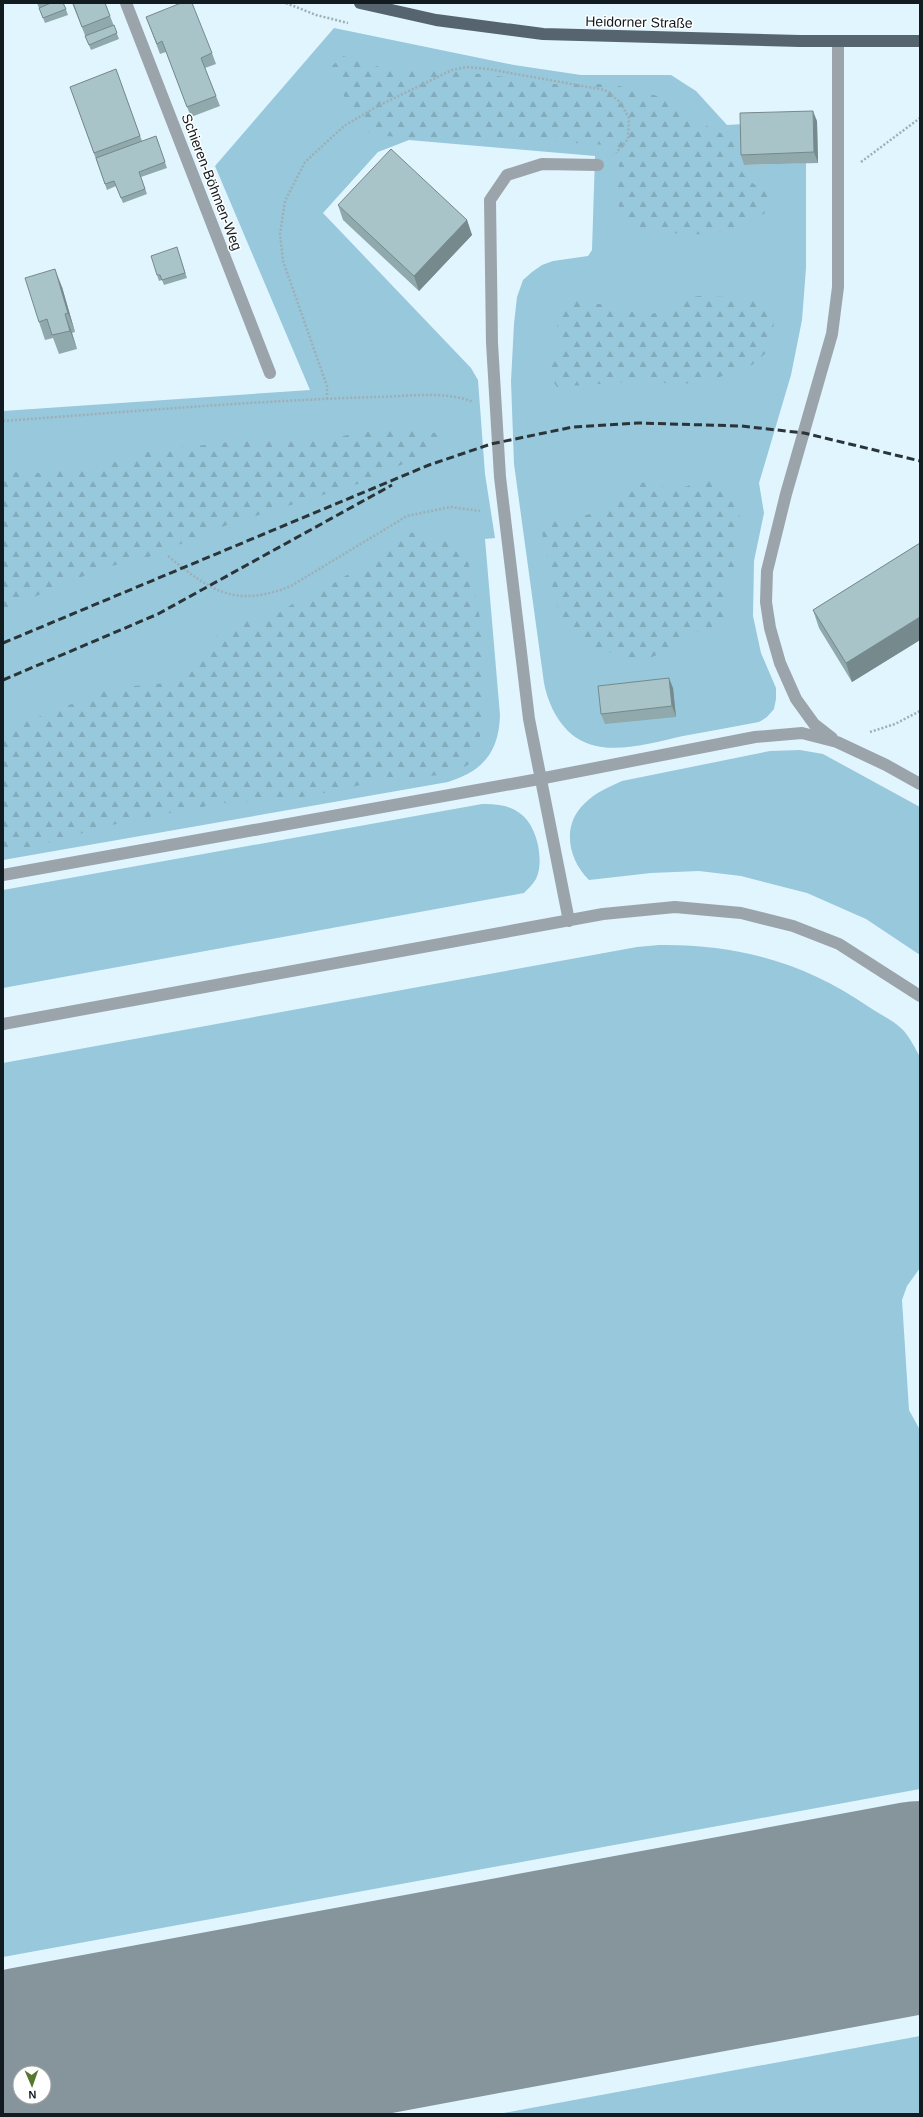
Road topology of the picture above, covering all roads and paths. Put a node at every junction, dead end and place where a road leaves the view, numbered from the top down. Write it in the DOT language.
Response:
graph roads {
  1 [pos="126,3"];
  2 [pos="360,3"];
  3 [pos="838,41"];
  4 [pos="920,41"];
  5 [pos="920,118"];
  6 [pos="598,165"];
  7 [pos="838,172"];
  8 [pos="270,373"];
  9 [pos="327,399"];
  10 [pos="496,413"];
  11 [pos="3,421"];
  12 [pos="506,526"];
  13 [pos="168,556"];
  14 [pos="920,711"];
  15 [pos="837,742"];
  16 [pos="539,779"];
  17 [pos="920,784"];
  18 [pos="3,875"];
  19 [pos="569,921"];
  20 [pos="920,996"];
  21 [pos="3,1024"];
  1 -- 8 [label="street, Schieren-Böhmen-Weg"];
  2 -- 3 [label="main road, Heidorner Straße"];
  3 -- 4 [label="main road, Heidorner Straße"];
  3 -- 7 [label="street"];
  5 -- 7 [label="path"];
  6 -- 9 [label="path"];
  6 -- 10 [label="street"];
  7 -- 15 [label="street"];
  9 -- 10 [label="path"];
  9 -- 11 [label="path"];
  10 -- 12 [label="street"];
  12 -- 13 [label="path"];
  12 -- 16 [label="street"];
  14 -- 15 [label="path"];
  15 -- 16 [label="street"];
  15 -- 17 [label="street"];
  16 -- 18 [label="street"];
  16 -- 19 [label="street"];
  19 -- 20 [label="street"];
  19 -- 21 [label="street"];
}
